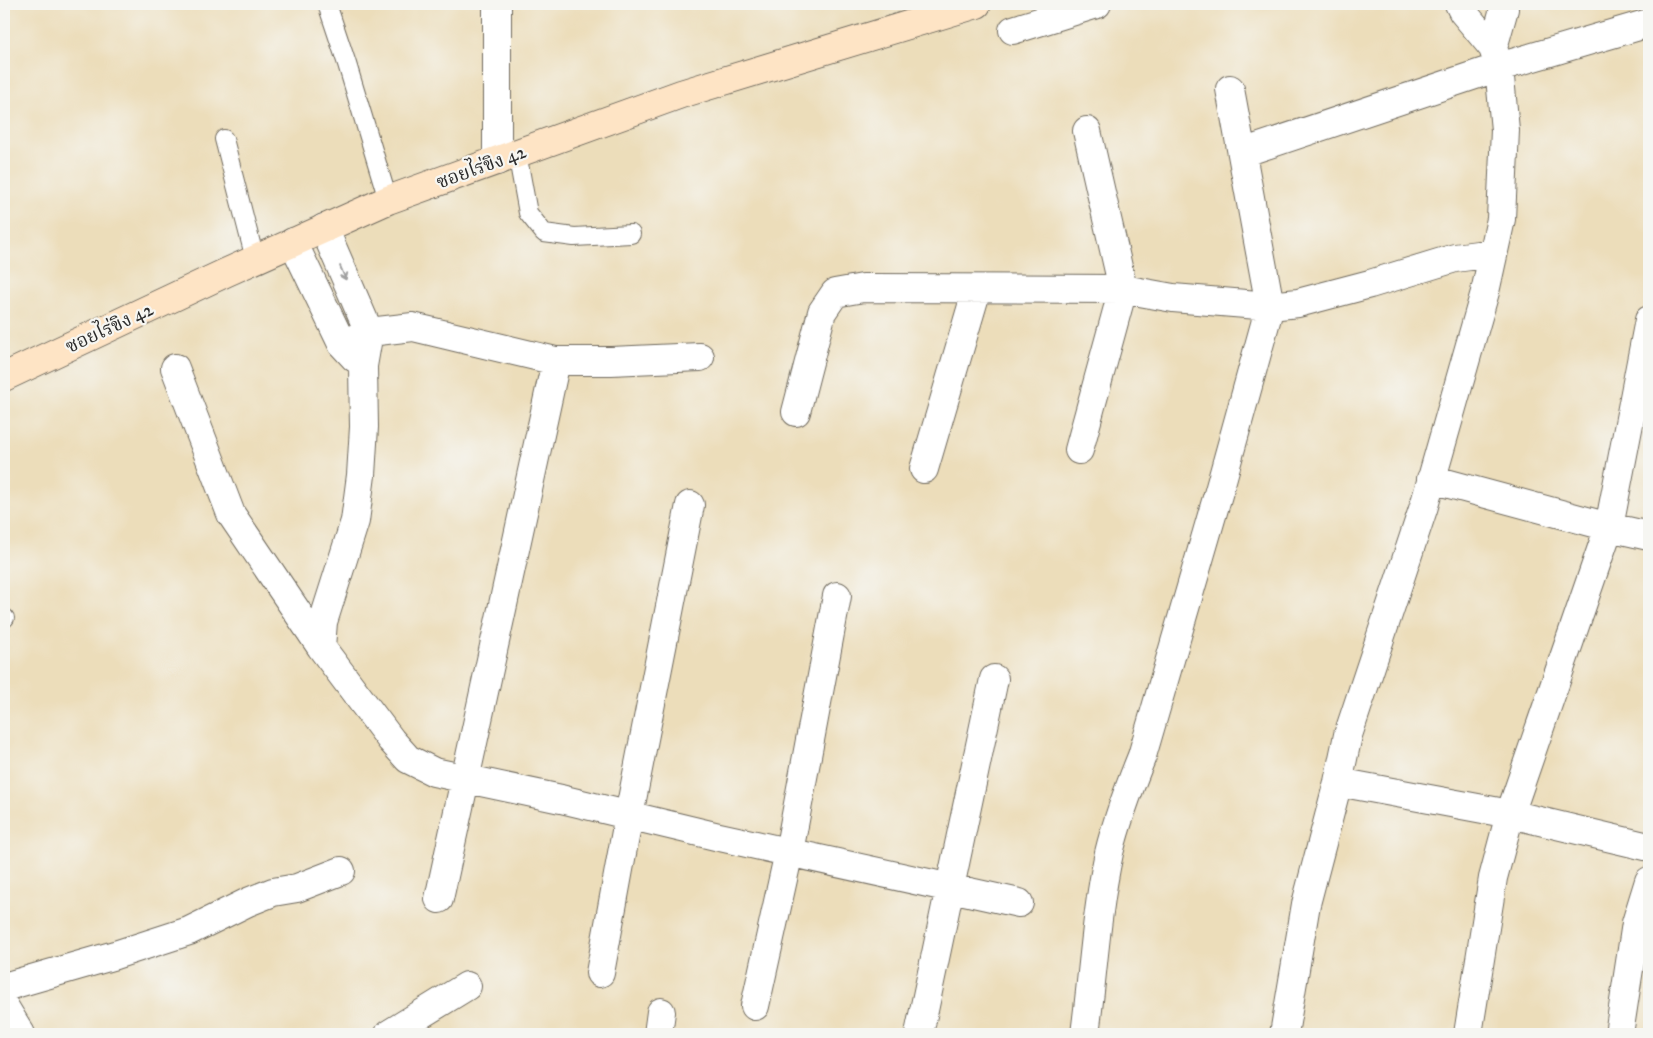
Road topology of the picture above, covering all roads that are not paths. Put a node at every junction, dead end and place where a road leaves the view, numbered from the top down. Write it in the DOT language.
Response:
graph roads {
  1 [pos="327,4"];
  2 [pos="497,4"];
  3 [pos="977,4"];
  4 [pos="1097,4"];
  5 [pos="1459,4"];
  6 [pos="1503,4"];
  7 [pos="1649,22"];
  8 [pos="1013,30"];
  9 [pos="1496,57"];
  10 [pos="1230,88"];
  11 [pos="1087,131"];
  12 [pos="224,139"];
  13 [pos="1242,153"];
  14 [pos="507,157"];
  15 [pos="388,200"];
  16 [pos="324,228"];
  17 [pos="631,234"];
  18 [pos="293,242"];
  19 [pos="1493,253"];
  20 [pos="255,259"];
  21 [pos="977,289"];
  22 [pos="1122,289"];
  23 [pos="1270,306"];
  24 [pos="1649,320"];
  25 [pos="369,332"];
  26 [pos="342,344"];
  27 [pos="700,357"];
  28 [pos="556,361"];
  29 [pos="364,366"];
  30 [pos="175,368"];
  31 [pos="4,377"];
  32 [pos="796,412"];
  33 [pos="1079,450"];
  34 [pos="924,469"];
  35 [pos="1431,480"];
  36 [pos="690,505"];
  37 [pos="1609,527"];
  38 [pos="1649,536"];
  39 [pos="837,596"];
  40 [pos="321,647"];
  41 [pos="994,679"];
  42 [pos="464,778"];
  43 [pos="1338,782"];
  44 [pos="1510,814"];
  45 [pos="629,815"];
  46 [pos="1649,848"];
  47 [pos="789,852"];
  48 [pos="341,871"];
  49 [pos="1649,881"];
  50 [pos="951,887"];
  51 [pos="439,899"];
  52 [pos="1019,902"];
  53 [pos="600,973"];
  54 [pos="467,986"];
  55 [pos="4,987"];
  56 [pos="4,1006"];
  57 [pos="755,1006"];
  58 [pos="21,1034"];
  59 [pos="388,1034"];
  60 [pos="919,1034"];
  61 [pos="1085,1034"];
  62 [pos="1284,1034"];
  63 [pos="1468,1034"];
  64 [pos="1619,1034"];
  1 -- 15 [label="lane"];
  2 -- 14 [label="street"];
  3 -- 14 [label="street, ซอยไร่ขิง 42"];
  4 -- 8 [label="street"];
  5 -- 9 [label="street"];
  6 -- 9 [label="street"];
  7 -- 9 [label="street"];
  9 -- 13 [label="street"];
  9 -- 19 [label="street"];
  10 -- 13 [label="street"];
  11 -- 22 [label="street"];
  12 -- 20 [label="lane"];
  13 -- 23 [label="street"];
  14 -- 15 [label="street, ซอยไร่ขิง 42"];
  14 -- 17 [label="lane"];
  15 -- 16 [label="street, ซอยไร่ขิง 42"];
  16 -- 18 [label="street, ซอยไร่ขิง 42"];
  16 -- 25 [label="street, one-way"];
  18 -- 20 [label="street, ซอยไร่ขิง 42"];
  18 -- 26 [label="street"];
  19 -- 23 [label="street"];
  19 -- 35 [label="street"];
  20 -- 31 [label="street, ซอยไร่ขิง 42"];
  21 -- 22 [label="street"];
  21 -- 32 [label="street"];
  21 -- 34 [label="street"];
  22 -- 23 [label="street"];
  22 -- 33 [label="street"];
  23 -- 61 [label="street"];
  24 -- 37 [label="street"];
  25 -- 26 [label="street"];
  25 -- 28 [label="street"];
  25 -- 29 [label="street"];
  26 -- 29 [label="street"];
  27 -- 28 [label="street"];
  28 -- 42 [label="street"];
  29 -- 40 [label="street"];
  30 -- 40 [label="street"];
  35 -- 37 [label="street"];
  35 -- 43 [label="street"];
  36 -- 45 [label="street"];
  37 -- 38 [label="street"];
  37 -- 44 [label="street"];
  39 -- 47 [label="street"];
  40 -- 42 [label="street"];
  41 -- 50 [label="street"];
  42 -- 45 [label="street"];
  42 -- 51 [label="street"];
  43 -- 44 [label="street"];
  43 -- 62 [label="street"];
  44 -- 46 [label="street"];
  44 -- 63 [label="street"];
  45 -- 47 [label="street"];
  45 -- 53 [label="street"];
  47 -- 50 [label="street"];
  47 -- 57 [label="street"];
  48 -- 55 [label="street"];
  49 -- 64 [label="street"];
  50 -- 52 [label="street"];
  50 -- 60 [label="street"];
  54 -- 59 [label="street"];
  56 -- 58 [label="street"];
}
